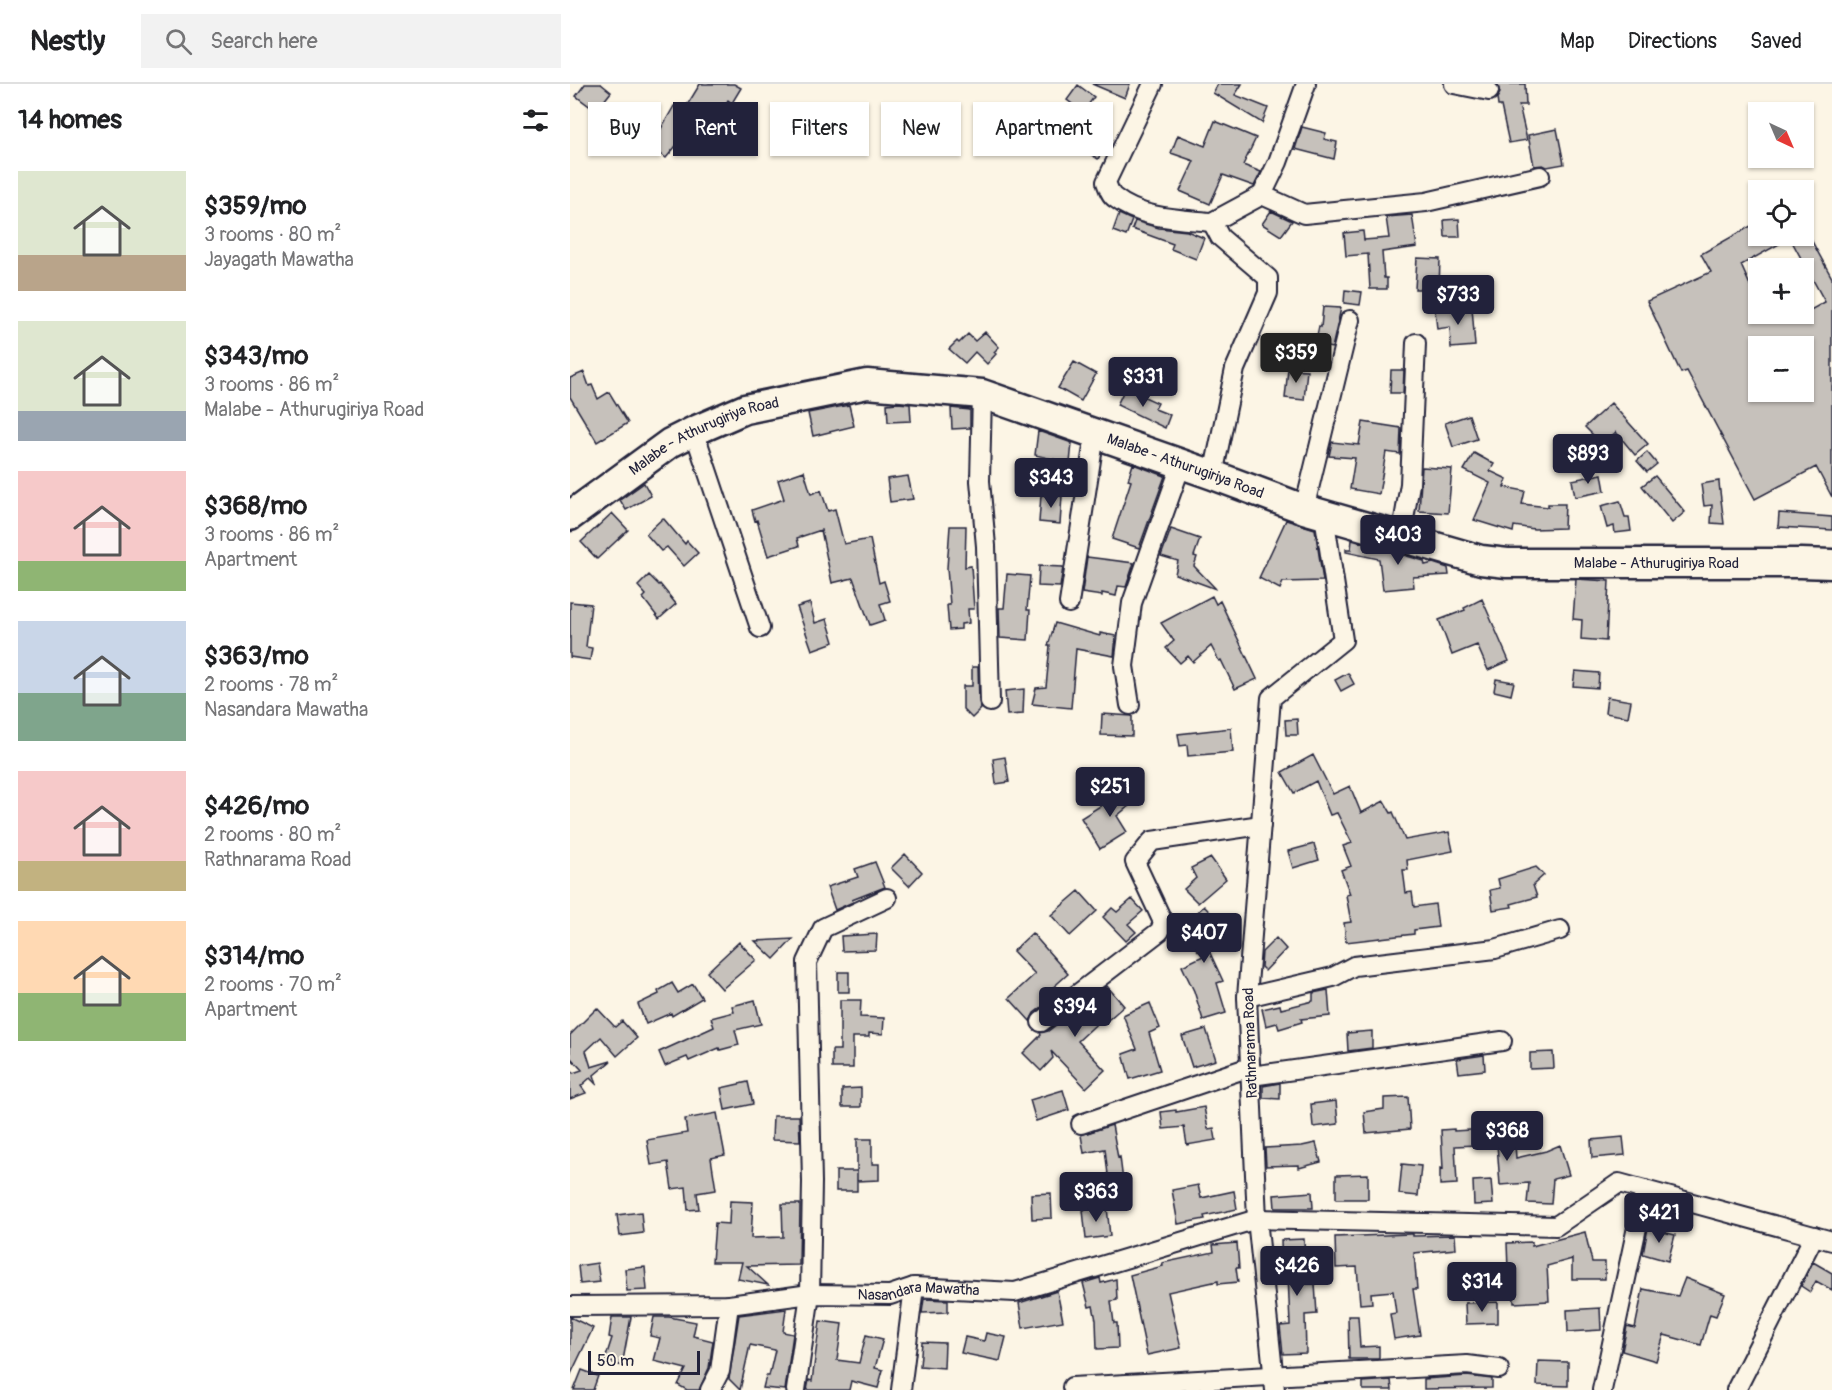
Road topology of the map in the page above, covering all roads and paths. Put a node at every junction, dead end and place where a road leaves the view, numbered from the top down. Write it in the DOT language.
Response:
graph roads {
  1 [pos="1153,84"];
  2 [pos="1306,84"];
  3 [pos="1454,84"];
  4 [pos="1489,90"];
  5 [pos="1540,176"];
  6 [pos="1262,195"];
  7 [pos="1212,222"];
  8 [pos="1350,320"];
  9 [pos="1416,343"];
  10 [pos="982,394"];
  11 [pos="694,431"];
  12 [pos="1095,434"];
  13 [pos="1181,465"];
  14 [pos="1214,475"];
  15 [pos="1314,512"];
  16 [pos="570,516"];
  17 [pos="1401,537"];
  18 [pos="1832,564"];
  19 [pos="1069,603"];
  20 [pos="760,628"];
  21 [pos="990,702"];
  22 [pos="1130,705"];
  23 [pos="1261,825"];
  24 [pos="887,898"];
  25 [pos="1560,930"];
  26 [pos="1247,997"];
  27 [pos="1041,1022"];
  28 [pos="1502,1041"];
  29 [pos="1250,1071"];
  30 [pos="1081,1124"];
  31 [pos="1645,1190"];
  32 [pos="1257,1219"];
  33 [pos="1814,1236"];
  34 [pos="1832,1241"];
  35 [pos="914,1287"];
  36 [pos="810,1294"];
  37 [pos="729,1305"];
  38 [pos="570,1306"];
  39 [pos="1499,1369"];
  40 [pos="1275,1383"];
  41 [pos="1072,1387"];
  42 [pos="710,1390"];
  43 [pos="796,1390"];
  44 [pos="900,1390"];
  45 [pos="1602,1390"];
  46 [pos="1736,1390"];
  1 -- 7 [label="street"];
  2 -- 6 [label="street"];
  3 -- 4 [label="street"];
  5 -- 6 [label="street"];
  6 -- 7 [label="street"];
  7 -- 14 [label="street"];
  8 -- 15 [label="street"];
  9 -- 17 [label="street"];
  10 -- 11 [label="main road, Malabe - Athurugiriya Road"];
  10 -- 12 [label="main road, Malabe - Athurugiriya Road"];
  10 -- 21 [label="street"];
  11 -- 16 [label="main road, Malabe - Athurugiriya Road"];
  11 -- 20 [label="street"];
  12 -- 13 [label="main road, Malabe - Athurugiriya Road"];
  12 -- 19 [label="street"];
  13 -- 14 [label="main road, Malabe - Athurugiriya Road"];
  13 -- 22 [label="street"];
  14 -- 15 [label="main road, Malabe - Athurugiriya Road"];
  15 -- 17 [label="main road, Malabe - Athurugiriya Road"];
  15 -- 23 [label="street, Rathnarama Road"];
  17 -- 18 [label="main road, Malabe - Athurugiriya Road"];
  23 -- 26 [label="street, Rathnarama Road"];
  23 -- 27 [label="street"];
  24 -- 36 [label="street"];
  25 -- 26 [label="street"];
  26 -- 29 [label="street, Rathnarama Road"];
  28 -- 29 [label="street"];
  29 -- 30 [label="street"];
  29 -- 32 [label="street, Rathnarama Road"];
  31 -- 32 [label="street, Nasandara Mawatha"];
  31 -- 33 [label="street, Nasandara Mawatha"];
  31 -- 45 [label="street"];
  32 -- 35 [label="street, Nasandara Mawatha"];
  32 -- 40 [label="street, Rathnarama Road"];
  33 -- 34 [label="street, Nasandara Mawatha"];
  33 -- 46 [label="street"];
  35 -- 36 [label="street, Nasandara Mawatha"];
  35 -- 44 [label="street"];
  36 -- 37 [label="street, Nasandara Mawatha"];
  36 -- 43 [label="street"];
  37 -- 38 [label="street, Nasandara Mawatha"];
  37 -- 42 [label="street"];
  39 -- 40 [label="street"];
  40 -- 41 [label="street"];
}
